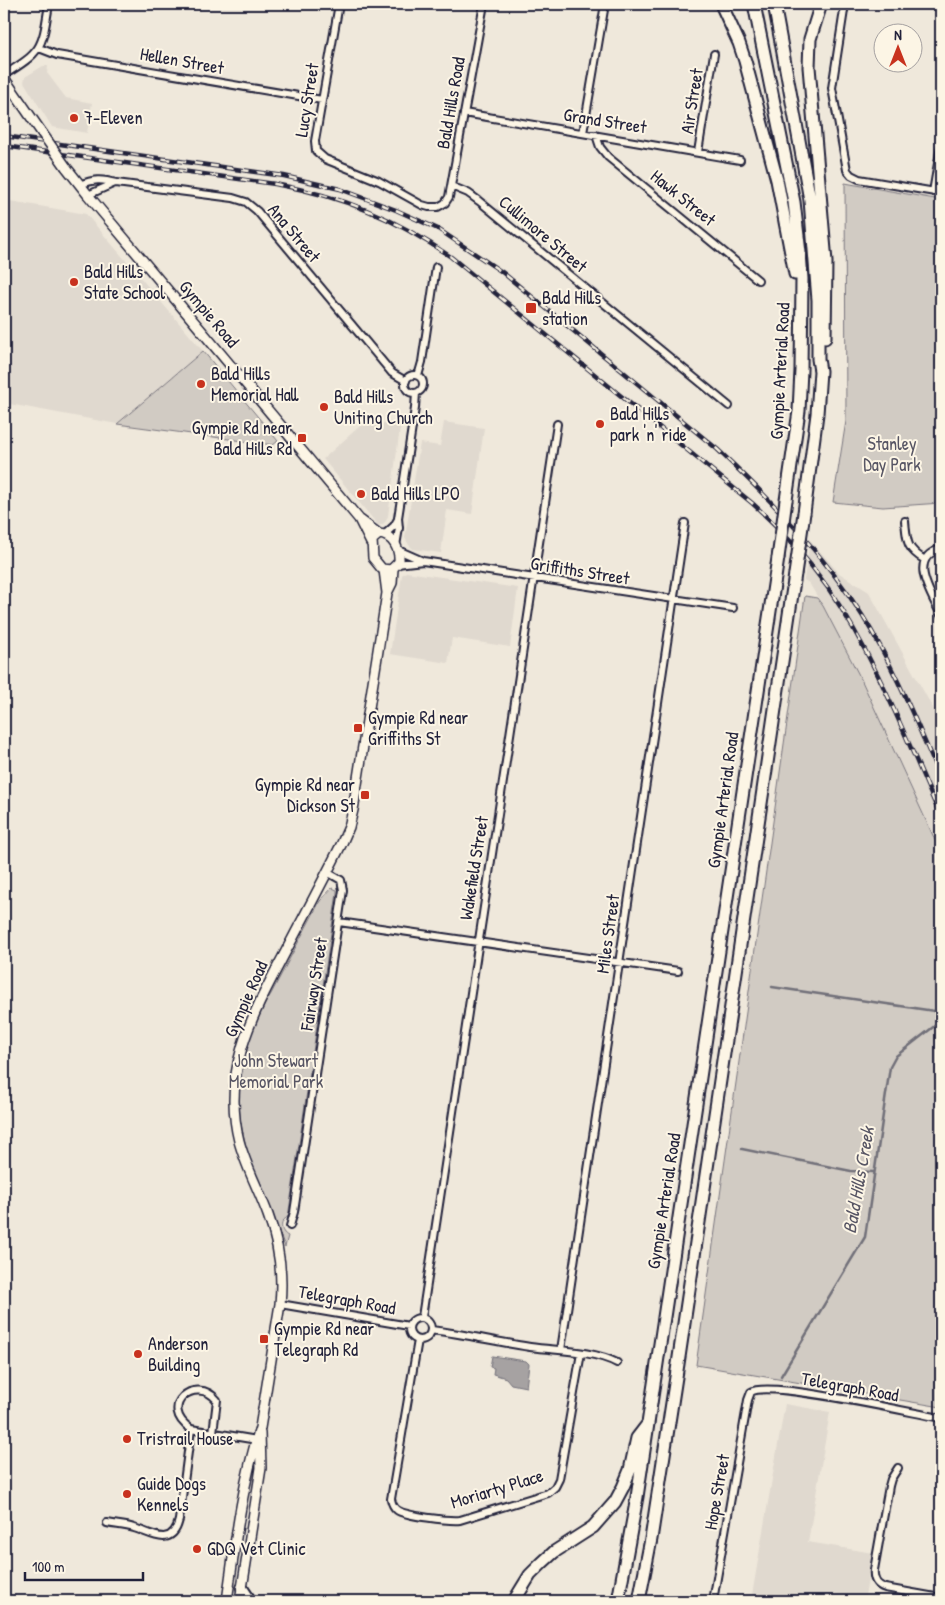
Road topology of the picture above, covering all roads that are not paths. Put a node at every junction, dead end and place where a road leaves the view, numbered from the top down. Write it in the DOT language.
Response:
graph roads {
  1 [pos="49,4"];
  2 [pos="339,4"];
  3 [pos="484,4"];
  4 [pos="605,4"];
  5 [pos="721,4"];
  6 [pos="754,4"];
  7 [pos="774,4"];
  8 [pos="821,4"];
  9 [pos="845,4"];
  10 [pos="39,48"];
  11 [pos="714,54"];
  12 [pos="4,76"];
  13 [pos="322,100"];
  14 [pos="464,113"];
  15 [pos="583,132"];
  16 [pos="596,135"];
  17 [pos="941,146"];
  18 [pos="698,152"];
  19 [pos="740,160"];
  20 [pos="116,183"];
  21 [pos="80,185"];
  22 [pos="451,186"];
  23 [pos="934,192"];
  24 [pos="941,193"];
  25 [pos="88,195"];
  26 [pos="442,205"];
  27 [pos="436,267"];
  28 [pos="758,280"];
  29 [pos="801,301"];
  30 [pos="820,371"];
  31 [pos="418,376"];
  32 [pos="406,381"];
  33 [pos="416,393"];
  34 [pos="729,406"];
  35 [pos="557,424"];
  36 [pos="398,518"];
  37 [pos="359,519"];
  38 [pos="905,521"];
  39 [pos="685,523"];
  40 [pos="382,534"];
  41 [pos="371,543"];
  42 [pos="397,548"];
  43 [pos="941,549"];
  44 [pos="925,560"];
  45 [pos="423,562"];
  46 [pos="392,567"];
  47 [pos="533,578"];
  48 [pos="673,600"];
  49 [pos="732,608"];
  50 [pos="941,615"];
  51 [pos="327,872"];
  52 [pos="339,922"];
  53 [pos="478,942"];
  54 [pos="619,964"];
  55 [pos="678,971"];
  56 [pos="290,1226"];
  57 [pos="280,1304"];
  58 [pos="422,1317"];
  59 [pos="409,1326"];
  60 [pos="432,1330"];
  61 [pos="418,1340"];
  62 [pos="561,1350"];
  63 [pos="581,1353"];
  64 [pos="617,1363"];
  65 [pos="754,1390"];
  66 [pos="941,1418"];
  67 [pos="648,1422"];
  68 [pos="260,1428"];
  69 [pos="191,1430"];
  70 [pos="213,1433"];
  71 [pos="257,1440"];
  72 [pos="898,1468"];
  73 [pos="107,1523"];
  74 [pos="242,1588"];
  75 [pos="941,1598"];
  76 [pos="226,1601"];
  77 [pos="240,1601"];
  78 [pos="249,1601"];
  79 [pos="514,1601"];
  80 [pos="618,1601"];
  81 [pos="639,1601"];
  82 [pos="713,1601"];
  1 -- 10 [label="street"];
  2 -- 13 [label="street, Lucy Street"];
  3 -- 14 [label="street, Bald Hills Road"];
  4 -- 15 [label="street"];
  5 -- 29 [label="highway"];
  6 -- 29 [label="highway, Gympie Arterial Road"];
  7 -- 30 [label="highway, Gympie Arterial Road"];
  8 -- 30 [label="highway"];
  9 -- 23 [label="street"];
  10 -- 12 [label="street"];
  10 -- 13 [label="street, Hellen Street"];
  11 -- 18 [label="street, Air Street"];
  12 -- 21 [label="main road, Gympie Road, bridge"];
  13 -- 26 [label="street, Lucy Street"];
  14 -- 15 [label="street, Grand Street"];
  14 -- 22 [label="street, Bald Hills Road"];
  15 -- 16 [label="street, Grand Street"];
  16 -- 18 [label="street, Grand Street"];
  16 -- 28 [label="street, Hawk Street"];
  17 -- 23 [label="street"];
  18 -- 19 [label="street, Grand Street"];
  20 -- 21 [label="street, Ana Street"];
  20 -- 25 [label="street"];
  20 -- 32 [label="street, Ana Street"];
  21 -- 25 [label="main road, Gympie Road"];
  22 -- 26 [label="street, Bald Hills Road"];
  22 -- 34 [label="street, Cullimore Street"];
  23 -- 24 [label="street"];
  25 -- 37 [label="main road, Gympie Road"];
  27 -- 31 [label="street"];
  29 -- 67 [label="highway, Gympie Arterial Road, bridge"];
  30 -- 81 [label="highway, Gympie Arterial Road, bridge"];
  31 -- 32 [label="street"];
  31 -- 33 [label="street"];
  32 -- 33 [label="street"];
  33 -- 36 [label="street"];
  35 -- 47 [label="street, Wakefield Street"];
  36 -- 40 [label="street"];
  36 -- 42 [label="street"];
  37 -- 40 [label="main road, Gympie Road"];
  37 -- 41 [label="main road, Gympie Road"];
  38 -- 44 [label="street"];
  39 -- 48 [label="street, Miles Street"];
  40 -- 41 [label="main road"];
  40 -- 42 [label="main road"];
  41 -- 46 [label="main road"];
  42 -- 45 [label="street, Griffiths Street"];
  42 -- 46 [label="main road"];
  43 -- 44 [label="street"];
  44 -- 50 [label="street"];
  45 -- 46 [label="street, Griffiths Street"];
  45 -- 47 [label="street, Griffiths Street"];
  46 -- 51 [label="main road, Gympie Road"];
  47 -- 48 [label="street, Griffiths Street"];
  47 -- 53 [label="street, Wakefield Street"];
  48 -- 49 [label="street, Griffiths Street"];
  48 -- 54 [label="street, Miles Street"];
  51 -- 52 [label="street, Fairway Street"];
  51 -- 57 [label="main road, Gympie Road"];
  52 -- 53 [label="street"];
  52 -- 56 [label="street, Fairway Street"];
  53 -- 54 [label="street"];
  53 -- 58 [label="street, Wakefield Street"];
  54 -- 55 [label="street"];
  54 -- 62 [label="street, Miles Street"];
  57 -- 59 [label="street, Telegraph Road"];
  57 -- 68 [label="main road, Gympie Road"];
  58 -- 59 [label="street"];
  58 -- 60 [label="street"];
  59 -- 61 [label="street"];
  60 -- 61 [label="street"];
  60 -- 62 [label="street"];
  61 -- 63 [label="street, Moriarty Place"];
  62 -- 63 [label="street"];
  63 -- 64 [label="street"];
  65 -- 66 [label="street, Telegraph Road"];
  65 -- 82 [label="street, Hope Street"];
  67 -- 79 [label="highway"];
  67 -- 80 [label="highway, Gympie Arterial Road"];
  68 -- 71 [label="main road, Gympie Road"];
  68 -- 74 [label="main road, Gympie Road"];
  69 -- 70 [label="street"];
  69 -- 70 [label="street"];
  69 -- 73 [label="street"];
  70 -- 71 [label="street"];
  71 -- 76 [label="main road, Gympie Road"];
  72 -- 75 [label="street"];
  74 -- 77 [label="main road, Gympie Road"];
  74 -- 78 [label="main road"];
}
